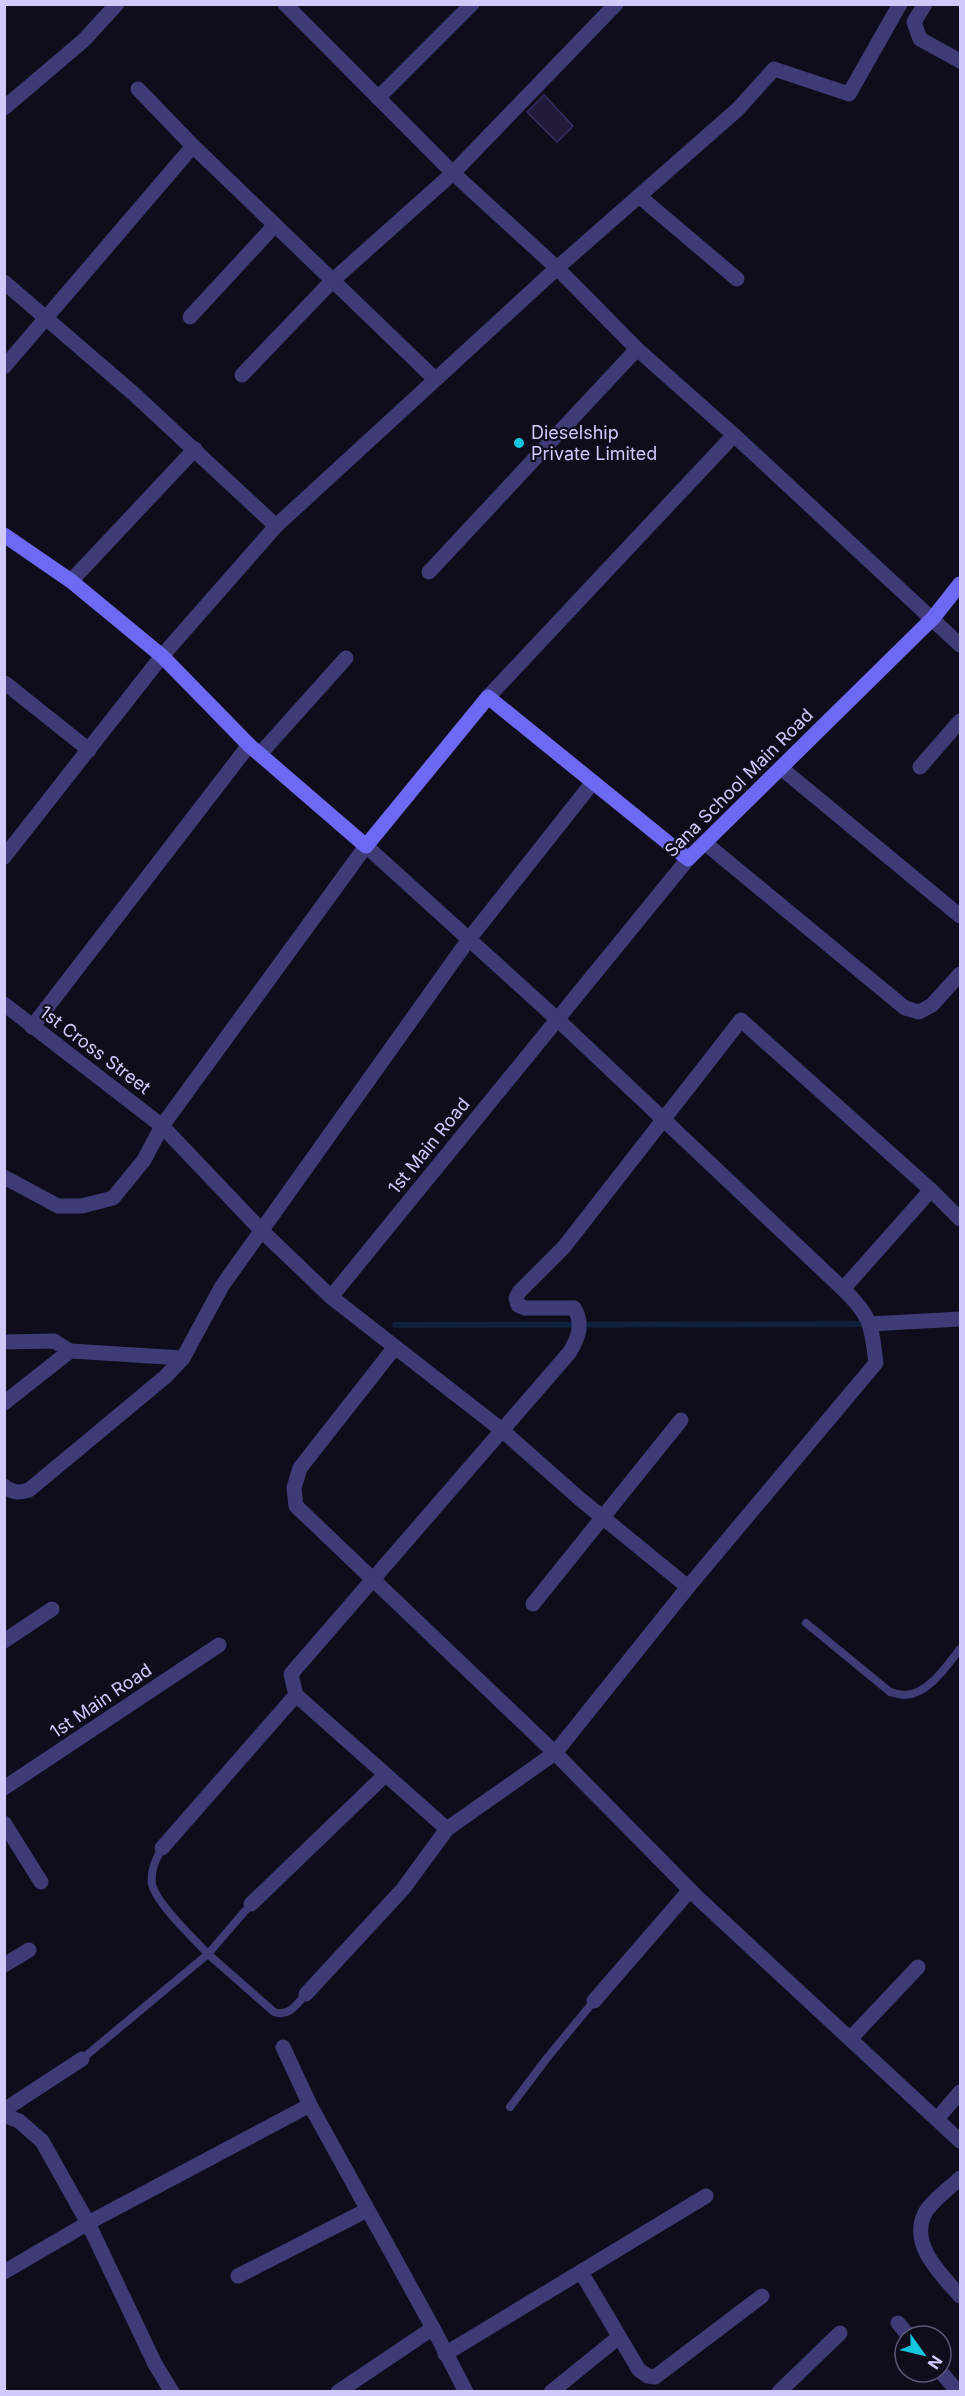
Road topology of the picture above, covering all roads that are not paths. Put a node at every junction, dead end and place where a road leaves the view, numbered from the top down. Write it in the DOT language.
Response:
graph roads {
  1 [pos="117,4"];
  2 [pos="285,4"];
  3 [pos="472,4"];
  4 [pos="616,4"];
  5 [pos="900,4"];
  6 [pos="926,4"];
  7 [pos="960,61"];
  8 [pos="138,89"];
  9 [pos="378,98"];
  10 [pos="4,108"];
  11 [pos="193,146"];
  12 [pos="453,173"];
  13 [pos="639,196"];
  14 [pos="275,225"];
  15 [pos="557,268"];
  16 [pos="737,279"];
  17 [pos="332,281"];
  18 [pos="4,282"];
  19 [pos="190,317"];
  20 [pos="47,318"];
  21 [pos="637,349"];
  22 [pos="4,367"];
  23 [pos="242,375"];
  24 [pos="435,379"];
  25 [pos="734,435"];
  26 [pos="195,448"];
  27 [pos="276,526"];
  28 [pos="4,535"];
  29 [pos="429,572"];
  30 [pos="71,581"];
  31 [pos="960,584"];
  32 [pos="933,618"];
  33 [pos="960,645"];
  34 [pos="162,656"];
  35 [pos="346,658"];
  36 [pos="5,682"];
  37 [pos="488,697"];
  38 [pos="960,721"];
  39 [pos="254,749"];
  40 [pos="89,750"];
  41 [pos="920,767"];
  42 [pos="781,768"];
  43 [pos="593,782"];
  44 [pos="705,843"];
  45 [pos="366,846"];
  46 [pos="4,857"];
  47 [pos="688,859"];
  48 [pos="960,916"];
  49 [pos="469,939"];
  50 [pos="960,976"];
  51 [pos="4,1004"];
  52 [pos="557,1019"];
  53 [pos="32,1027"];
  54 [pos="664,1121"];
  55 [pos="162,1126"];
  56 [pos="4,1178"];
  57 [pos="931,1190"];
  58 [pos="960,1219"];
  59 [pos="261,1230"];
  60 [pos="843,1289"];
  61 [pos="331,1297"];
  62 [pos="960,1319"];
  63 [pos="870,1324"];
  64 [pos="4,1342"];
  65 [pos="395,1347"];
  66 [pos="70,1351"];
  67 [pos="183,1358"];
  68 [pos="4,1403"];
  69 [pos="681,1420"];
  70 [pos="502,1431"];
  71 [pos="4,1486"];
  72 [pos="602,1517"];
  73 [pos="372,1579"];
  74 [pos="688,1587"];
  75 [pos="533,1604"];
  76 [pos="52,1609"];
  77 [pos="806,1623"];
  78 [pos="4,1641"];
  79 [pos="219,1645"];
  80 [pos="960,1648"];
  81 [pos="296,1695"];
  82 [pos="555,1753"];
  83 [pos="385,1775"];
  84 [pos="4,1788"];
  85 [pos="4,1823"];
  86 [pos="447,1829"];
  87 [pos="162,1848"];
  88 [pos="41,1882"];
  89 [pos="690,1890"];
  90 [pos="251,1904"];
  91 [pos="29,1950"];
  92 [pos="208,1954"];
  93 [pos="4,1965"];
  94 [pos="918,1967"];
  95 [pos="306,1994"];
  96 [pos="594,2001"];
  97 [pos="850,2039"];
  98 [pos="283,2047"];
  99 [pos="82,2059"];
  100 [pos="960,2092"];
  101 [pos="310,2105"];
  102 [pos="510,2108"];
  103 [pos="4,2110"];
  104 [pos="4,2115"];
  105 [pos="937,2119"];
  106 [pos="960,2141"];
  107 [pos="960,2178"];
  108 [pos="706,2196"];
  109 [pos="367,2210"];
  110 [pos="88,2223"];
  111 [pos="4,2272"];
  112 [pos="581,2272"];
  113 [pos="238,2276"];
  114 [pos="762,2296"];
  115 [pos="960,2296"];
  116 [pos="433,2328"];
  117 [pos="840,2333"];
  118 [pos="618,2337"];
  119 [pos="445,2354"];
  120 [pos="172,2391"];
  121 [pos="338,2391"];
  122 [pos="466,2391"];
  123 [pos="551,2391"];
  124 [pos="779,2391"];
  1 -- 10 [label="street"];
  2 -- 9 [label="street"];
  3 -- 9 [label="street"];
  4 -- 12 [label="street"];
  5 -- 13 [label="street"];
  6 -- 7 [label="street"];
  8 -- 11 [label="street"];
  9 -- 12 [label="street"];
  11 -- 14 [label="street"];
  11 -- 20 [label="street"];
  12 -- 15 [label="street"];
  12 -- 17 [label="street"];
  13 -- 15 [label="street"];
  13 -- 16 [label="street"];
  14 -- 17 [label="street"];
  14 -- 19 [label="street"];
  15 -- 21 [label="street"];
  15 -- 24 [label="street"];
  17 -- 23 [label="street"];
  17 -- 24 [label="street"];
  18 -- 20 [label="street"];
  20 -- 22 [label="street"];
  20 -- 26 [label="street"];
  21 -- 25 [label="street"];
  21 -- 29 [label="street"];
  24 -- 27 [label="street"];
  25 -- 32 [label="street"];
  25 -- 37 [label="street"];
  26 -- 27 [label="street"];
  26 -- 30 [label="street"];
  27 -- 34 [label="street"];
  28 -- 30 [label="street"];
  30 -- 34 [label="street"];
  31 -- 32 [label="street, Sana School Main Road"];
  32 -- 33 [label="street"];
  32 -- 42 [label="street, Sana School Main Road"];
  34 -- 39 [label="street"];
  34 -- 40 [label="street"];
  35 -- 39 [label="street"];
  36 -- 40 [label="street"];
  37 -- 43 [label="street"];
  37 -- 45 [label="street"];
  38 -- 41 [label="street"];
  39 -- 45 [label="street"];
  39 -- 53 [label="street"];
  40 -- 46 [label="street"];
  42 -- 44 [label="street, Sana School Main Road"];
  42 -- 48 [label="street"];
  43 -- 47 [label="street"];
  43 -- 49 [label="street"];
  44 -- 47 [label="street, Sana School Main Road"];
  44 -- 50 [label="street"];
  45 -- 49 [label="street"];
  45 -- 55 [label="street"];
  47 -- 52 [label="street, Sana School Main Road"];
  49 -- 52 [label="street"];
  49 -- 59 [label="street"];
  51 -- 53 [label="street, 1st Cross Street"];
  52 -- 54 [label="street"];
  52 -- 61 [label="street, 1st Main Road"];
  53 -- 55 [label="street, 1st Cross Street"];
  54 -- 57 [label="street"];
  54 -- 60 [label="street"];
  54 -- 70 [label="street"];
  55 -- 56 [label="street"];
  55 -- 59 [label="street, 1st Cross Street"];
  57 -- 58 [label="street"];
  57 -- 60 [label="street"];
  59 -- 61 [label="street, 1st Cross Street"];
  59 -- 67 [label="street"];
  60 -- 63 [label="street"];
  61 -- 65 [label="street, 1st Cross Street"];
  62 -- 63 [label="street"];
  63 -- 74 [label="street"];
  64 -- 66 [label="street"];
  65 -- 70 [label="street, 1st Cross Street"];
  65 -- 73 [label="street"];
  66 -- 67 [label="street"];
  66 -- 68 [label="street"];
  67 -- 71 [label="street"];
  69 -- 72 [label="street"];
  70 -- 72 [label="street, 1st Cross Street"];
  70 -- 73 [label="street"];
  72 -- 74 [label="street, 1st Cross Street"];
  72 -- 75 [label="street"];
  73 -- 81 [label="street"];
  73 -- 82 [label="street"];
  74 -- 82 [label="street"];
  76 -- 78 [label="street"];
  77 -- 80 [label="lane"];
  79 -- 84 [label="street, 1st Main Road"];
  81 -- 83 [label="street"];
  81 -- 87 [label="street"];
  82 -- 86 [label="street"];
  82 -- 89 [label="street"];
  83 -- 86 [label="street"];
  83 -- 90 [label="street"];
  85 -- 88 [label="street"];
  86 -- 95 [label="street"];
  87 -- 92 [label="lane"];
  89 -- 96 [label="street"];
  89 -- 97 [label="street"];
  90 -- 92 [label="lane"];
  91 -- 93 [label="street"];
  92 -- 95 [label="lane"];
  92 -- 99 [label="lane"];
  94 -- 97 [label="street"];
  96 -- 102 [label="lane"];
  97 -- 105 [label="street"];
  98 -- 101 [label="street"];
  99 -- 103 [label="street"];
  100 -- 105 [label="street"];
  101 -- 109 [label="street"];
  101 -- 110 [label="street"];
  104 -- 110 [label="street"];
  105 -- 106 [label="street"];
  107 -- 115 [label="street"];
  108 -- 112 [label="street"];
  109 -- 113 [label="street"];
  109 -- 116 [label="street"];
  110 -- 111 [label="street"];
  110 -- 120 [label="street"];
  112 -- 118 [label="street"];
  112 -- 119 [label="street"];
  114 -- 118 [label="street"];
  116 -- 119 [label="street"];
  116 -- 121 [label="street"];
  117 -- 124 [label="street"];
  118 -- 123 [label="street"];
  119 -- 122 [label="street"];
}
